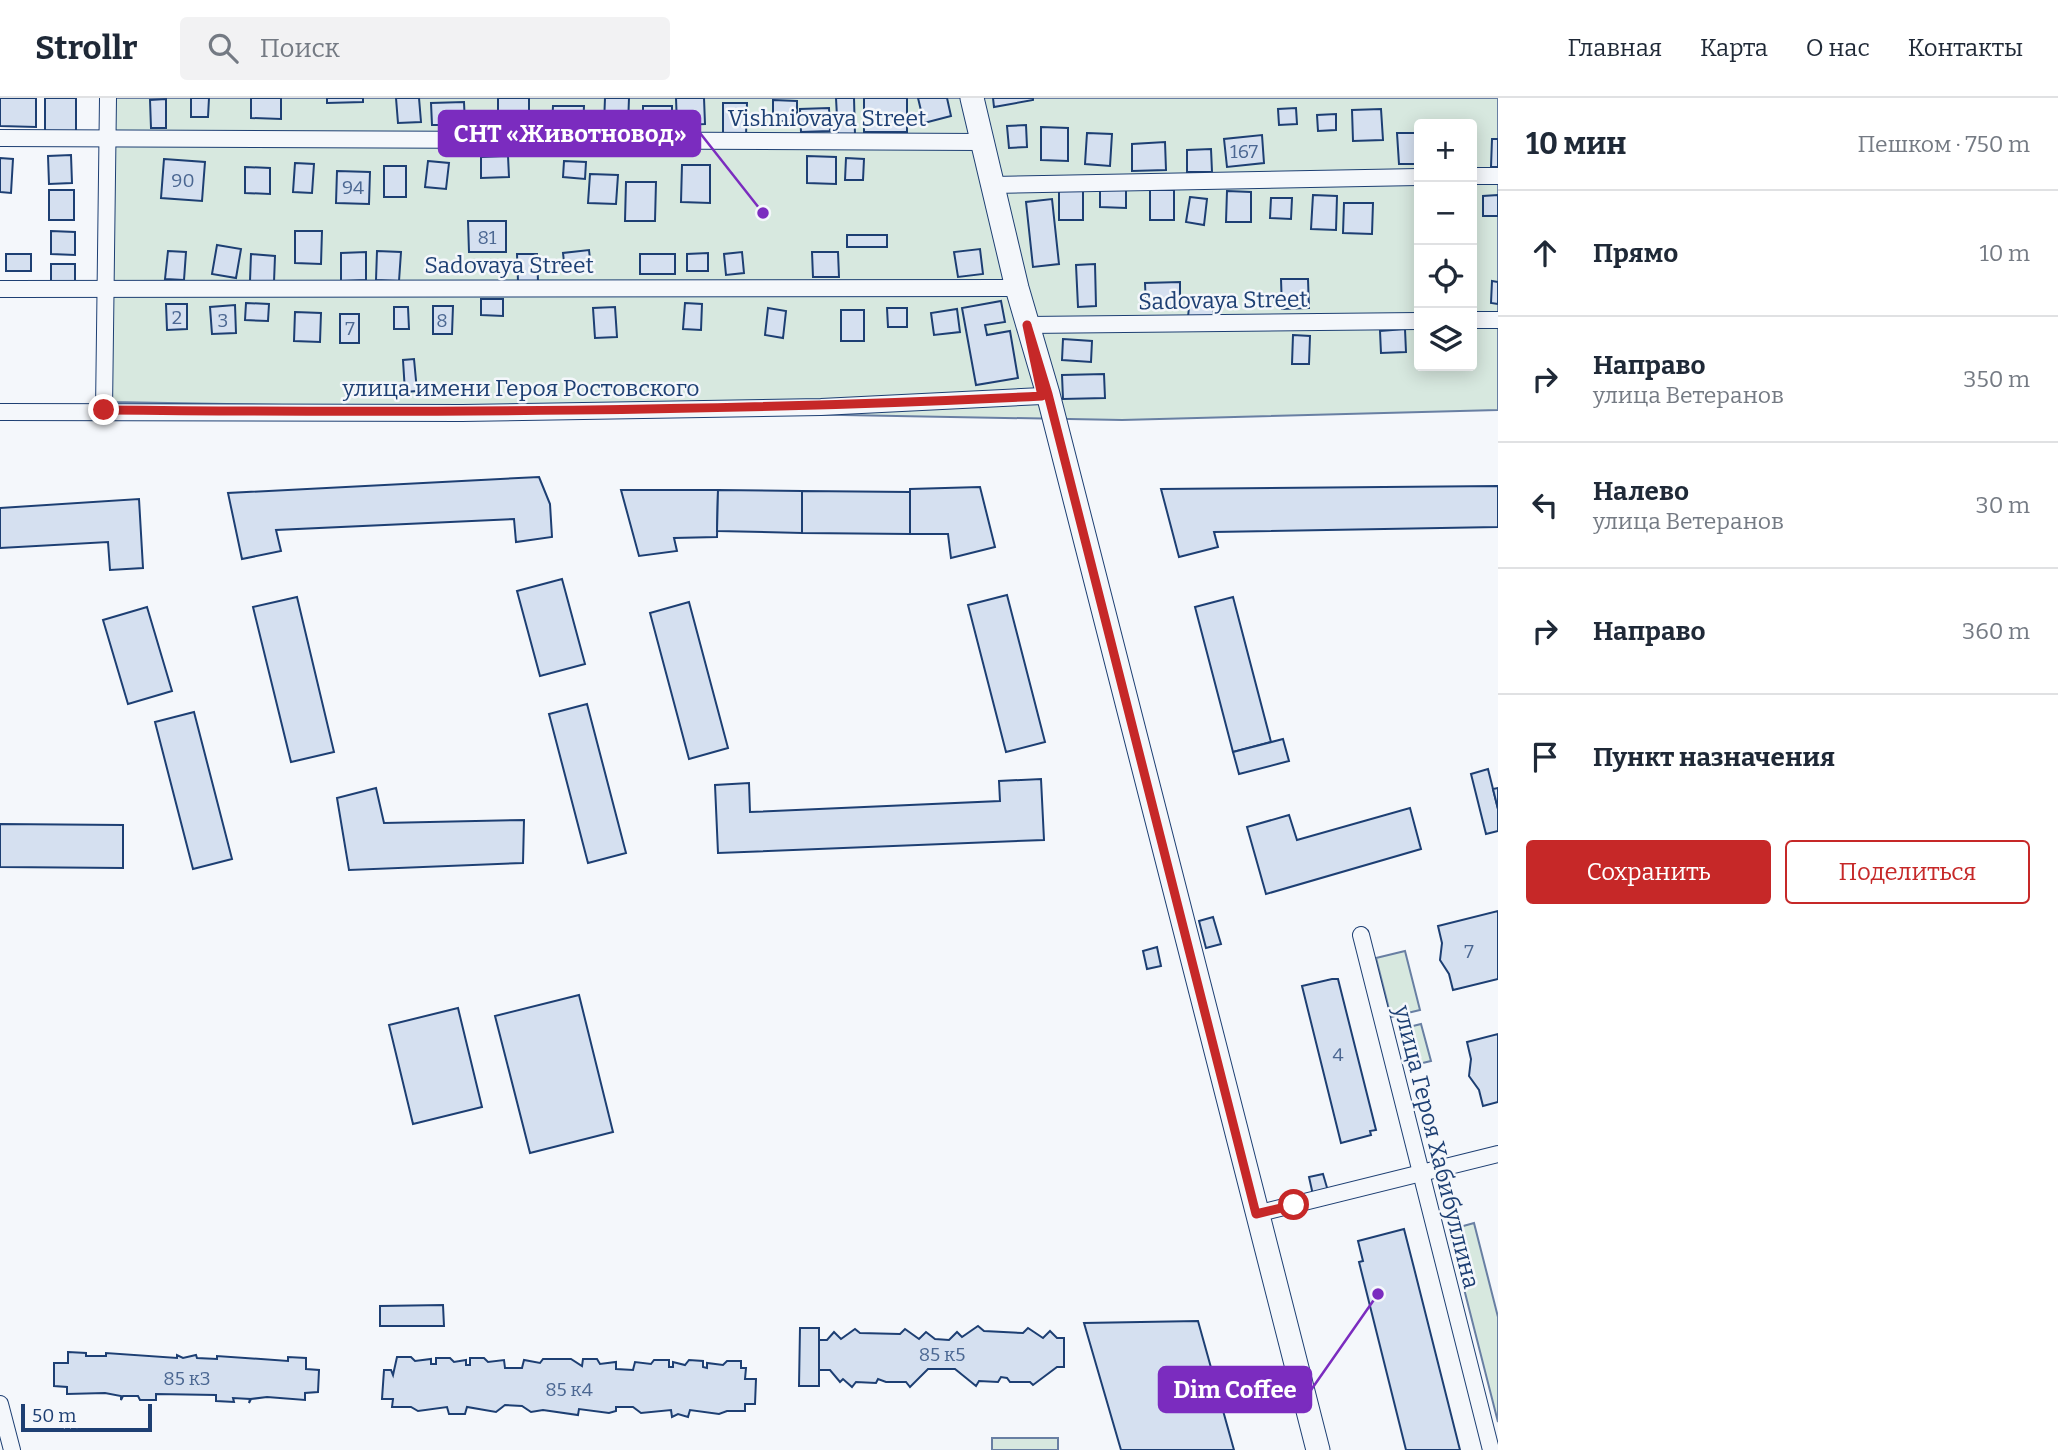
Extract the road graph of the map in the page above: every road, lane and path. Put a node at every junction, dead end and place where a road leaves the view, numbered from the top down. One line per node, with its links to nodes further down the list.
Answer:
1 (108, 98): 3 (street)
2 (972, 98): 5 (street)
3 (108, 137): 4 (street, Vishniovaya Street); 5 (street, Vishniovaya Street); 10 (street)
4 (0, 138)
5 (982, 142): 9 (street)
6 (1477, 176): 7 (street)
7 (1498, 176)
8 (1414, 177): 9 (street)
9 (993, 185): 11 (street)
10 (107, 288): 11 (street, Sadovaya Street); 12 (street, Sadovaya Street); 18 (street)
11 (1017, 288): 16 (street)
12 (0, 289)
13 (1477, 320): 14 (street)
14 (1498, 320)
15 (1414, 321): 16 (street, Sadovaya Street)
16 (1027, 325): 17 (street); 23 (street)
17 (1042, 396): 18 (street, улица имени Героя Ростовского); 26 (street)
18 (104, 410): 19 (street, улица имени Героя Ростовского)
19 (0, 412)
20 (1361, 935): 22 (street, улица Героя Хабибуллина)
21 (1498, 1154): 22 (street)
22 (1419, 1173): 23 (street); 28 (street, улица Героя Хабибуллина)
23 (1256, 1214): 27 (street)
24 (0, 1404): 25 (street)
25 (12, 1450)
26 (1311, 1450)
27 (1318, 1450)
28 (1491, 1450)

